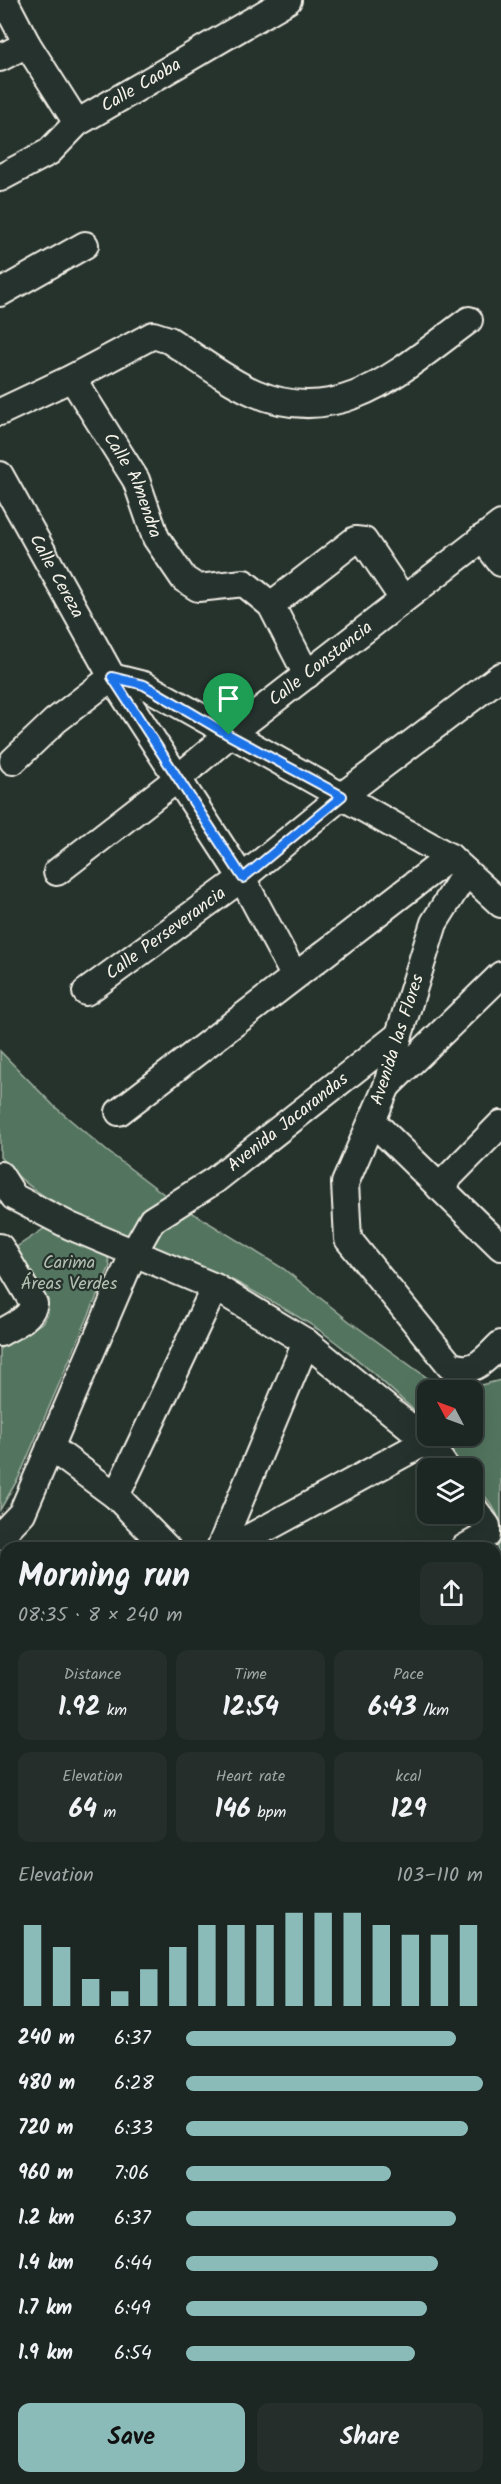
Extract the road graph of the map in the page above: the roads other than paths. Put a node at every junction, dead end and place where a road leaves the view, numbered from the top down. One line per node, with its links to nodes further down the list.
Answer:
1 (288, 0): 5 (street, Calle Caoba)
2 (9, 2): 3 (street)
3 (27, 44): 4 (street); 5 (street)
4 (0, 58)
5 (77, 123): 6 (street, Calle Caoba)
6 (0, 178)
7 (85, 245): 8 (street)
8 (0, 293)
9 (469, 320): 10 (street)
10 (72, 378): 11 (street); 16 (street, Calle Almendra)
11 (0, 412)
12 (0, 475): 19 (street, Calle Cereza)
13 (492, 531): 14 (street); 15 (street, Calle Constancia)
14 (501, 563)
15 (403, 599): 16 (street); 17 (street, Calle Constancia)
16 (271, 605): 17 (street)
17 (307, 675): 20 (street, Calle Constancia)
18 (501, 676): 23 (street, Calle Perseverancia)
19 (112, 677): 20 (street); 21 (street); 22 (street, Calle Cereza)
20 (229, 735): 22 (street, Calle Constancia); 23 (street)
21 (13, 761)
22 (177, 779): 25 (street, Calle Constancia); 26 (street, Calle Cereza)
23 (342, 796): 24 (street); 26 (street, Calle Perseverancia)
24 (458, 865): 27 (street); 28 (street); 31 (street, Avenida las Flores)
25 (57, 872)
26 (243, 878): 28 (street, Calle Cereza); 30 (street, Calle Perseverancia)
27 (501, 904)
28 (294, 975): 33 (street)
29 (501, 975): 32 (street)
30 (86, 992)
31 (399, 1035): 32 (street, Avenida las Flores); 41 (street, Avenida Jacarandas)
32 (387, 1086): 34 (street, Avenida las Flores)
33 (118, 1112)
34 (372, 1121): 37 (street); 45 (street, Avenida las Flores)
35 (501, 1124): 37 (street)
36 (0, 1175): 38 (street)
37 (439, 1187): 40 (street)
38 (7, 1202): 41 (street)
39 (0, 1247): 43 (street)
40 (501, 1247)
41 (134, 1252): 42 (street); 48 (street, Avenida Jacarandas)
42 (215, 1287): 44 (street); 49 (street)
43 (0, 1333)
44 (306, 1342): 46 (street); 53 (street)
45 (501, 1344)
46 (417, 1433)
47 (418, 1446): 54 (street)
48 (50, 1447): 49 (street); 51 (street, Avenida Jacarandas)
49 (116, 1496): 52 (street)
50 (483, 1521): 55 (street)
51 (0, 1536)
52 (161, 1542)
53 (223, 1542)
54 (241, 1542)
55 (475, 1542)

